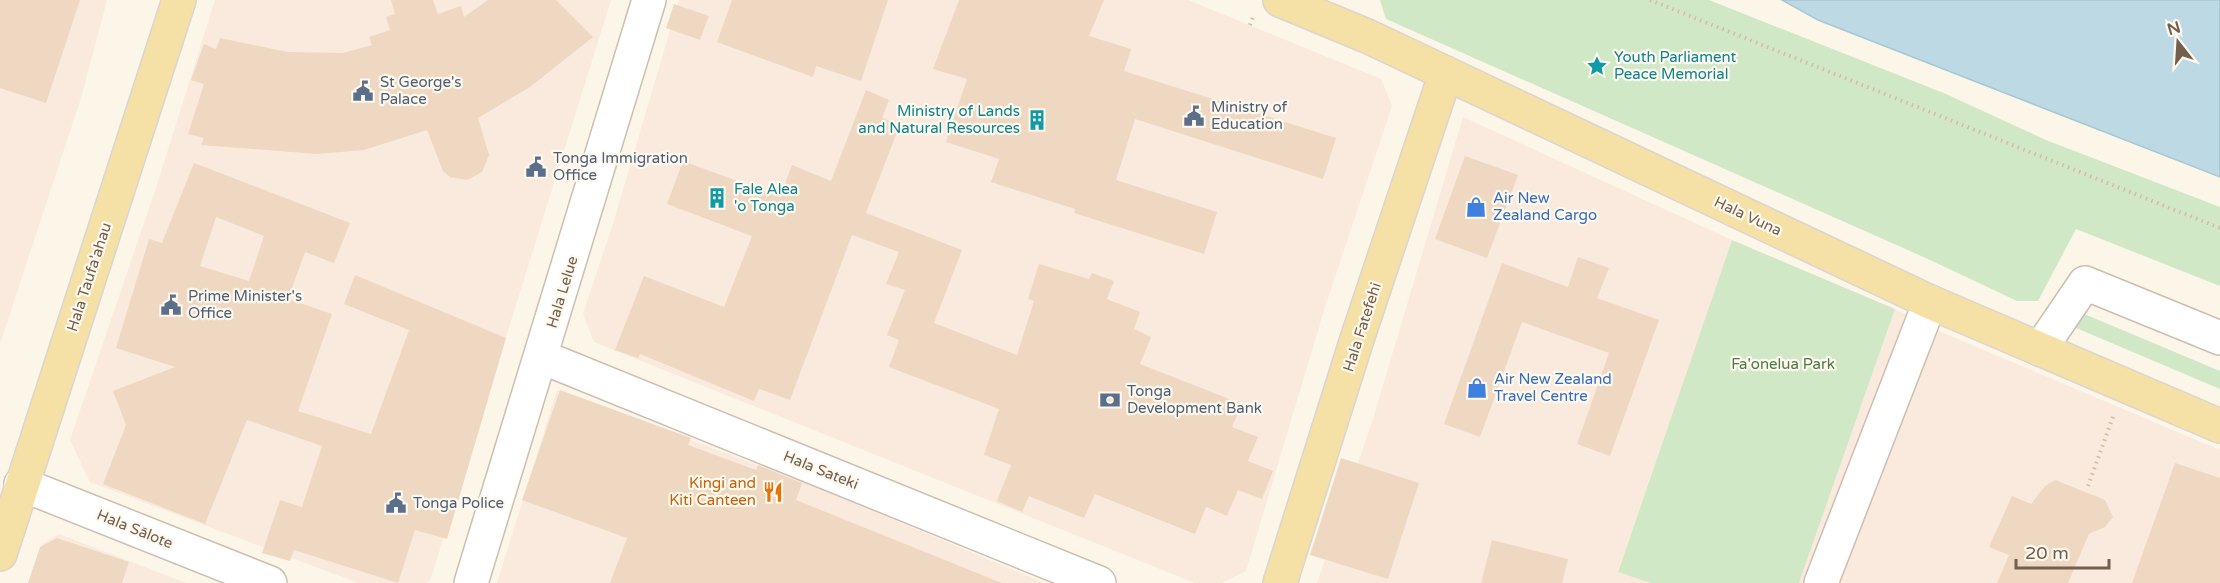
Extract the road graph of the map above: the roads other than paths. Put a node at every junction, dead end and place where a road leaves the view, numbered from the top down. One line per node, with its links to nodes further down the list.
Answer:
1 (179, 0): 10 (main road, Hala Taufa'ahau)
2 (649, 0): 8 (street, Hala Lelue)
3 (1280, 0): 4 (main road, Hala Vuna)
4 (1446, 73): 5 (main road, Hala Vuna); 15 (main road, Hala Fatefehi)
5 (1930, 302): 7 (main road, Hala Vuna); 16 (street)
6 (2220, 338): 7 (street)
7 (2040, 349): 9 (main road, Hala Vuna)
8 (542, 357): 13 (street, Hala Lelue); 14 (street, Hala Sateki)
9 (2220, 426)
10 (11, 480): 11 (main road, Hala Taufa'ahau); 12 (street, Hala Sālote)
11 (0, 554)
12 (270, 583)
13 (471, 583)
14 (1099, 583)
15 (1281, 583)
16 (1821, 583)

